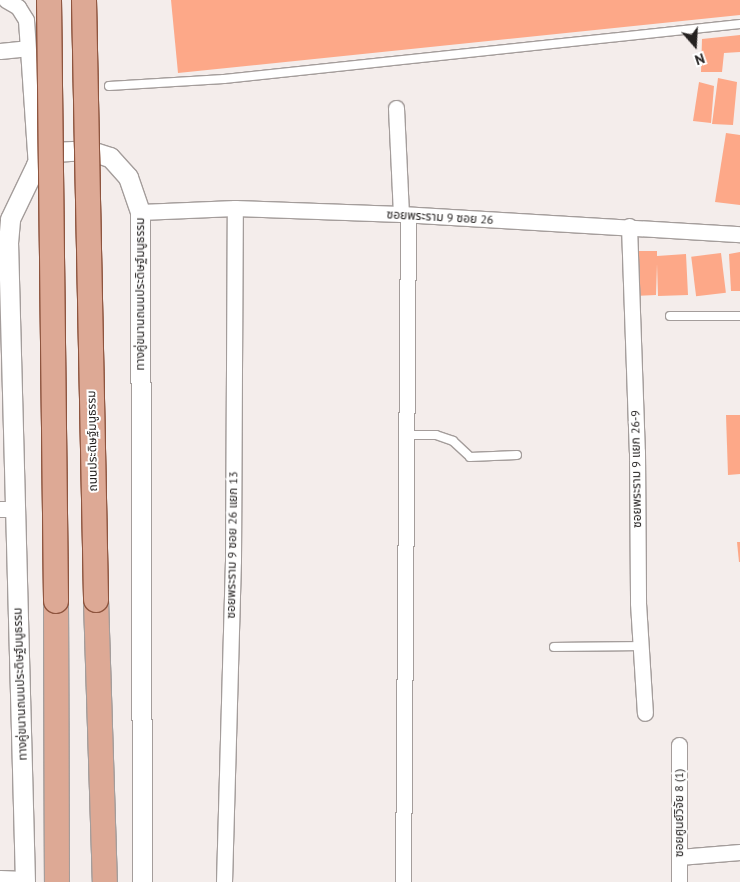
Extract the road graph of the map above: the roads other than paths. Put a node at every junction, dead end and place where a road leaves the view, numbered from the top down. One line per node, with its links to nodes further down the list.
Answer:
1 (6, 0): 5 (street)
2 (49, 0): 29 (main road, bridge)
3 (84, 0): 30 (main road, ถนนประดิษฐ์มนูธรรม, bridge)
4 (740, 24): 7 (lane)
5 (27, 48): 6 (street); 9 (street)
6 (0, 51)
7 (110, 86)
8 (396, 108): 12 (street)
9 (36, 165): 11 (street, ทางคู่ขนานถนนประดิษฐ์มนูธรรม); 13 (street, ทางคู่ขนานถนนประดิษฐ์มนูธรรม)
10 (235, 208): 11 (street, ซอยพระราม 9 ซอย 26); 12 (street, ซอยพระราม 9 ซอย 26); 32 (street, ซอยพระราม 9 ซอย 26 แยก 13)
11 (140, 212): 31 (street, ทางคู่ขนานถนนประดิษฐ์มนูธรรม)
12 (404, 215): 14 (street, ซอยพระราม 9 ซอย 26); 18 (street)
13 (5, 219): 20 (street, ทางคู่ขนานถนนประดิษฐ์มนูธรรม)
14 (629, 226): 15 (street, ซอยพระราม 9 ซอย 26); 22 (street, ซอยพระราม 9 แยก 26-9)
15 (740, 234)
16 (670, 316): 17 (lane)
17 (740, 316)
18 (408, 435): 19 (lane); 33 (street)
19 (517, 454)
20 (7, 509): 28 (street, ทางคู่ขนานถนนประดิษฐ์มนูธรรม)
21 (554, 646): 22 (lane)
22 (641, 646): 23 (street, ซอยพระราม 9 แยก 26-9)
23 (645, 713)
24 (679, 745): 26 (street, ซอยศูนย์วิจัย 8 (1))
25 (740, 852): 26 (street)
26 (679, 856): 34 (street, ซอยศูนย์วิจัย 8 (1))
27 (0, 878): 28 (street)
28 (25, 880)
29 (58, 882)
30 (105, 882)
31 (142, 882)
32 (224, 882)
33 (403, 882)
34 (679, 882)

